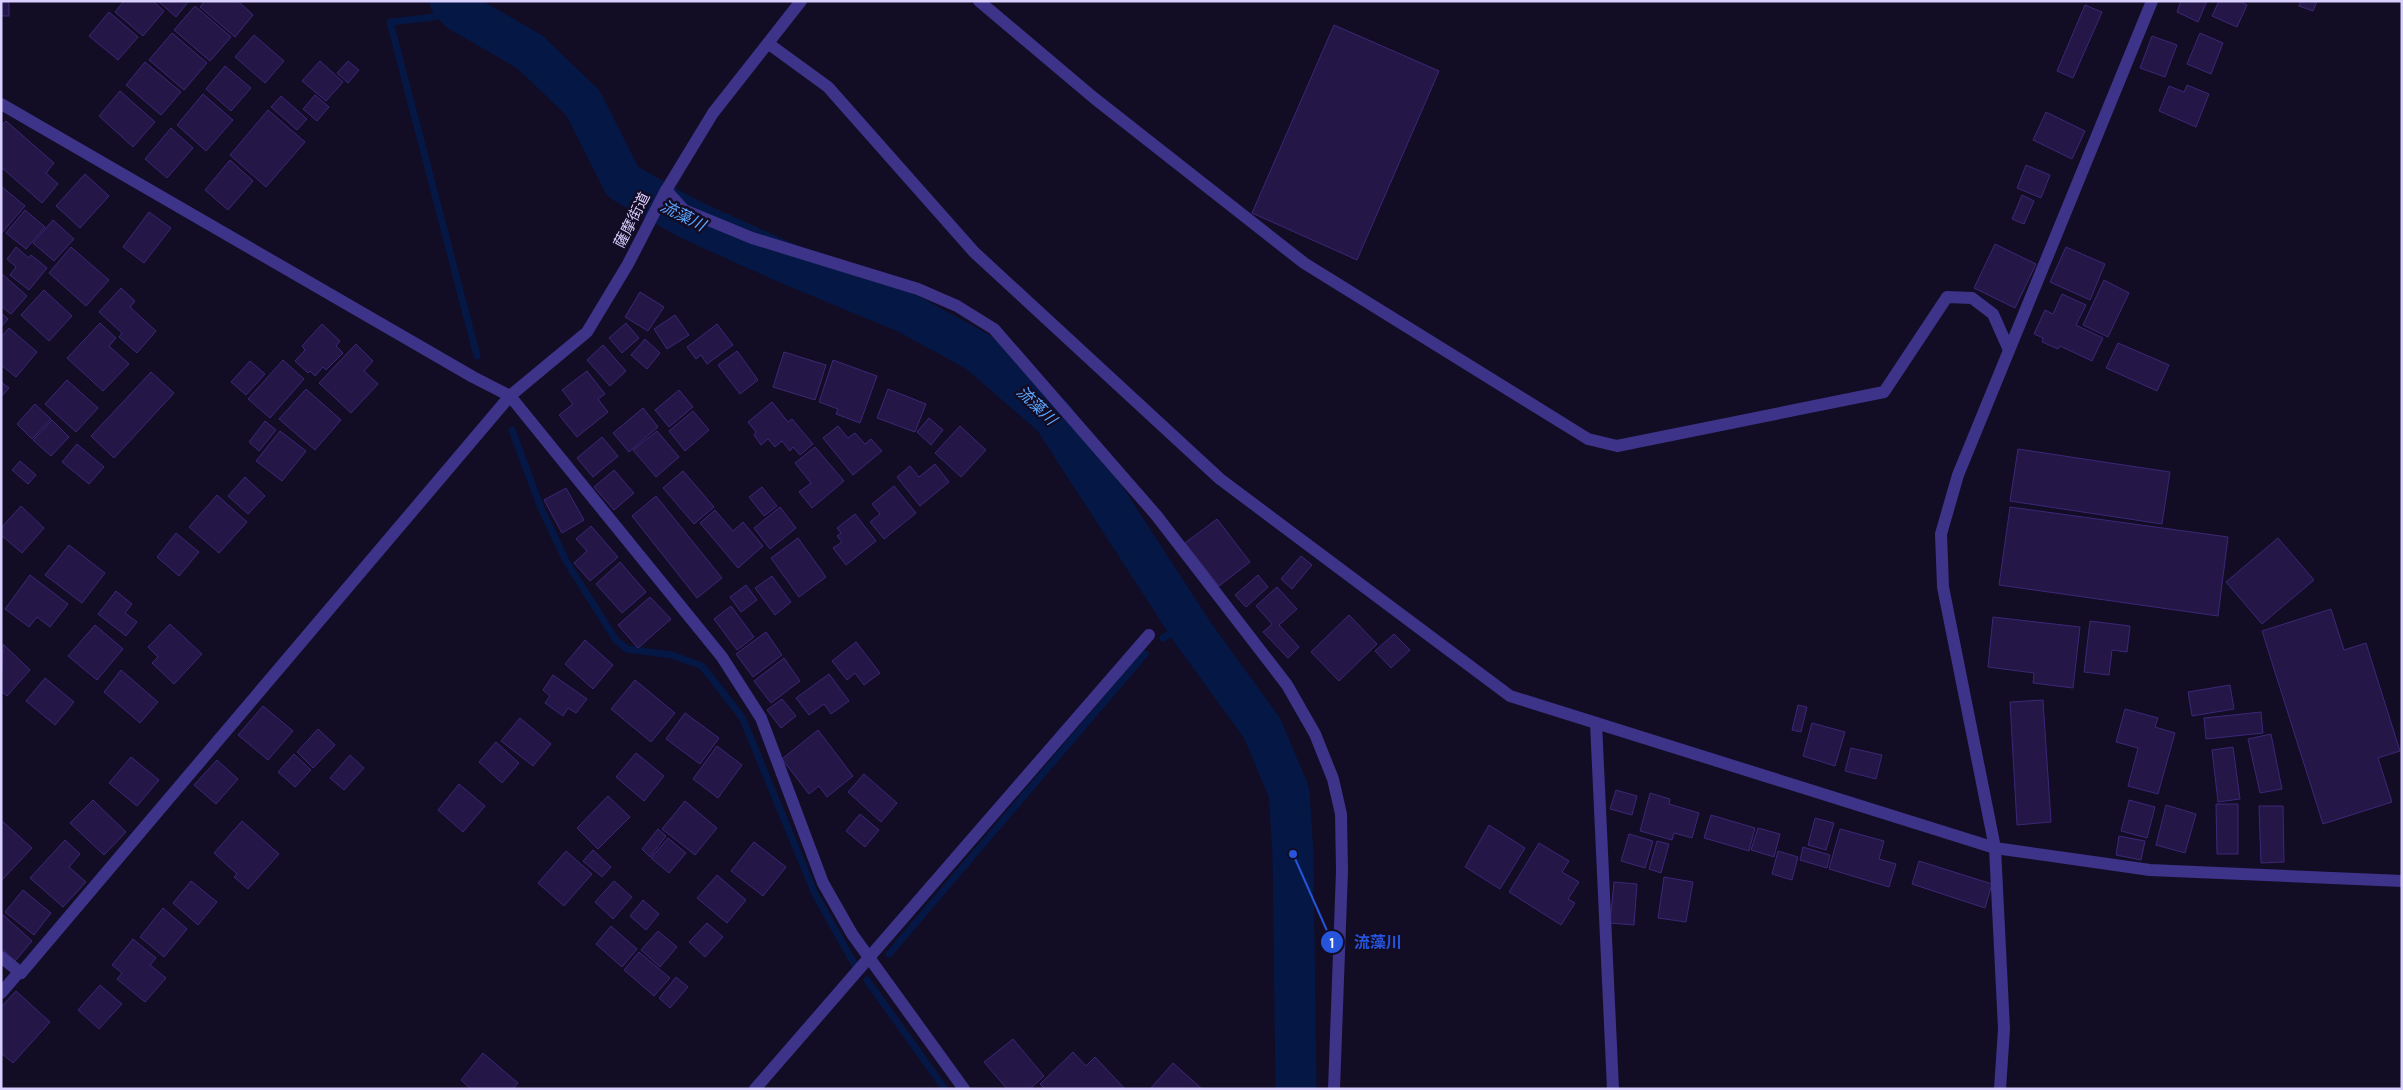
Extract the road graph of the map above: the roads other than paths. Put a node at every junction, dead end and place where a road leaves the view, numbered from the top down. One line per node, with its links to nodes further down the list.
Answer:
1 (801, 1): 4 (street, 薩摩街道)
2 (979, 1): 7 (street)
3 (2152, 1): 7 (street)
4 (769, 44): 6 (street, 薩摩街道); 10 (street)
5 (1, 104): 8 (street)
6 (666, 191): 8 (street, 薩摩街道); 19 (street)
7 (2009, 350): 11 (street)
8 (510, 396): 14 (street); 15 (street, 薩摩街道)
9 (1149, 636): 14 (street)
10 (1596, 723): 11 (street); 20 (street)
11 (1995, 848): 12 (street); 21 (street)
12 (2402, 881)
13 (1, 957): 15 (street)
14 (861, 968): 17 (street); 18 (street)
15 (21, 973): 16 (street, 薩摩街道)
16 (1, 993)
17 (755, 1089)
18 (964, 1089)
19 (1334, 1089)
20 (1612, 1089)
21 (2000, 1089)

